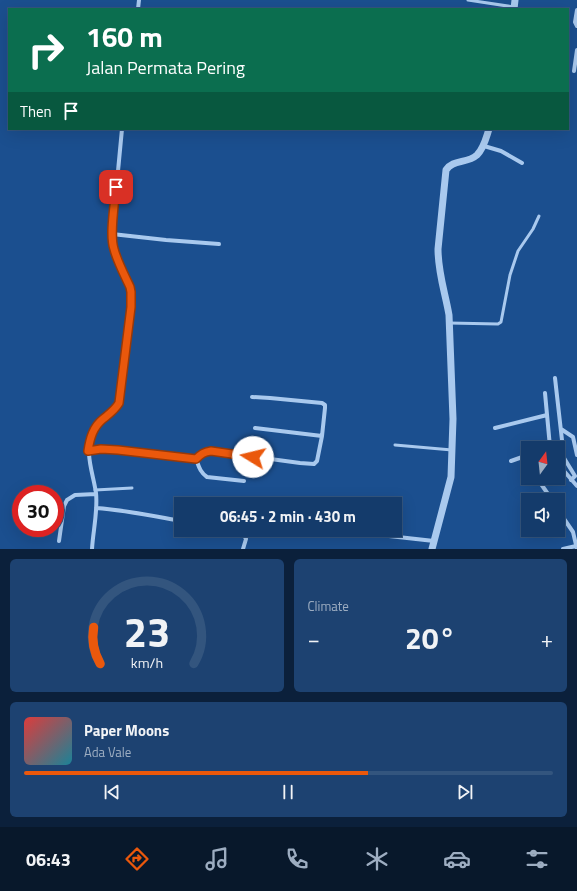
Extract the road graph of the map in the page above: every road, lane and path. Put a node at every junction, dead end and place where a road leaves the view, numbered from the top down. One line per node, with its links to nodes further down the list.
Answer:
1 (468, 0): 2 (lane)
2 (515, 5)
3 (577, 10): 4 (street)
4 (577, 26)
5 (577, 50): 6 (street)
6 (574, 71)
7 (122, 130): 12 (street)
8 (489, 130): 9 (street)
9 (484, 146): 10 (street); 14 (street)
10 (522, 163)
11 (539, 216): 14 (lane)
12 (112, 234): 13 (street); 26 (street)
13 (219, 244)
14 (449, 323): 25 (street)
15 (555, 378): 21 (street)
16 (545, 393): 18 (street)
17 (252, 397): 22 (street)
18 (547, 415): 20 (street); 23 (street)
19 (255, 428): 22 (street)
20 (495, 428)
21 (561, 429): 27 (street); 32 (street)
22 (322, 436): 29 (street)
23 (549, 441)
24 (395, 445): 25 (lane)
25 (452, 450): 43 (street)
26 (88, 451): 29 (street); 36 (street)
27 (577, 455)
28 (521, 457): 30 (street)
29 (196, 459): 33 (street)
30 (511, 461)
31 (565, 473): 32 (street)
32 (571, 480): 34 (street)
33 (244, 481)
34 (577, 486)
35 (132, 488): 36 (lane)
36 (96, 492): 37 (street); 42 (street)
37 (96, 508): 38 (street); 45 (street)
38 (174, 520)
39 (565, 520): 44 (street)
40 (245, 537): 46 (street)
41 (398, 537): 43 (street)
42 (59, 541)
43 (434, 541): 47 (street)
44 (576, 547): 48 (street)
45 (92, 549)
46 (243, 549)
47 (432, 549)
48 (563, 549)

